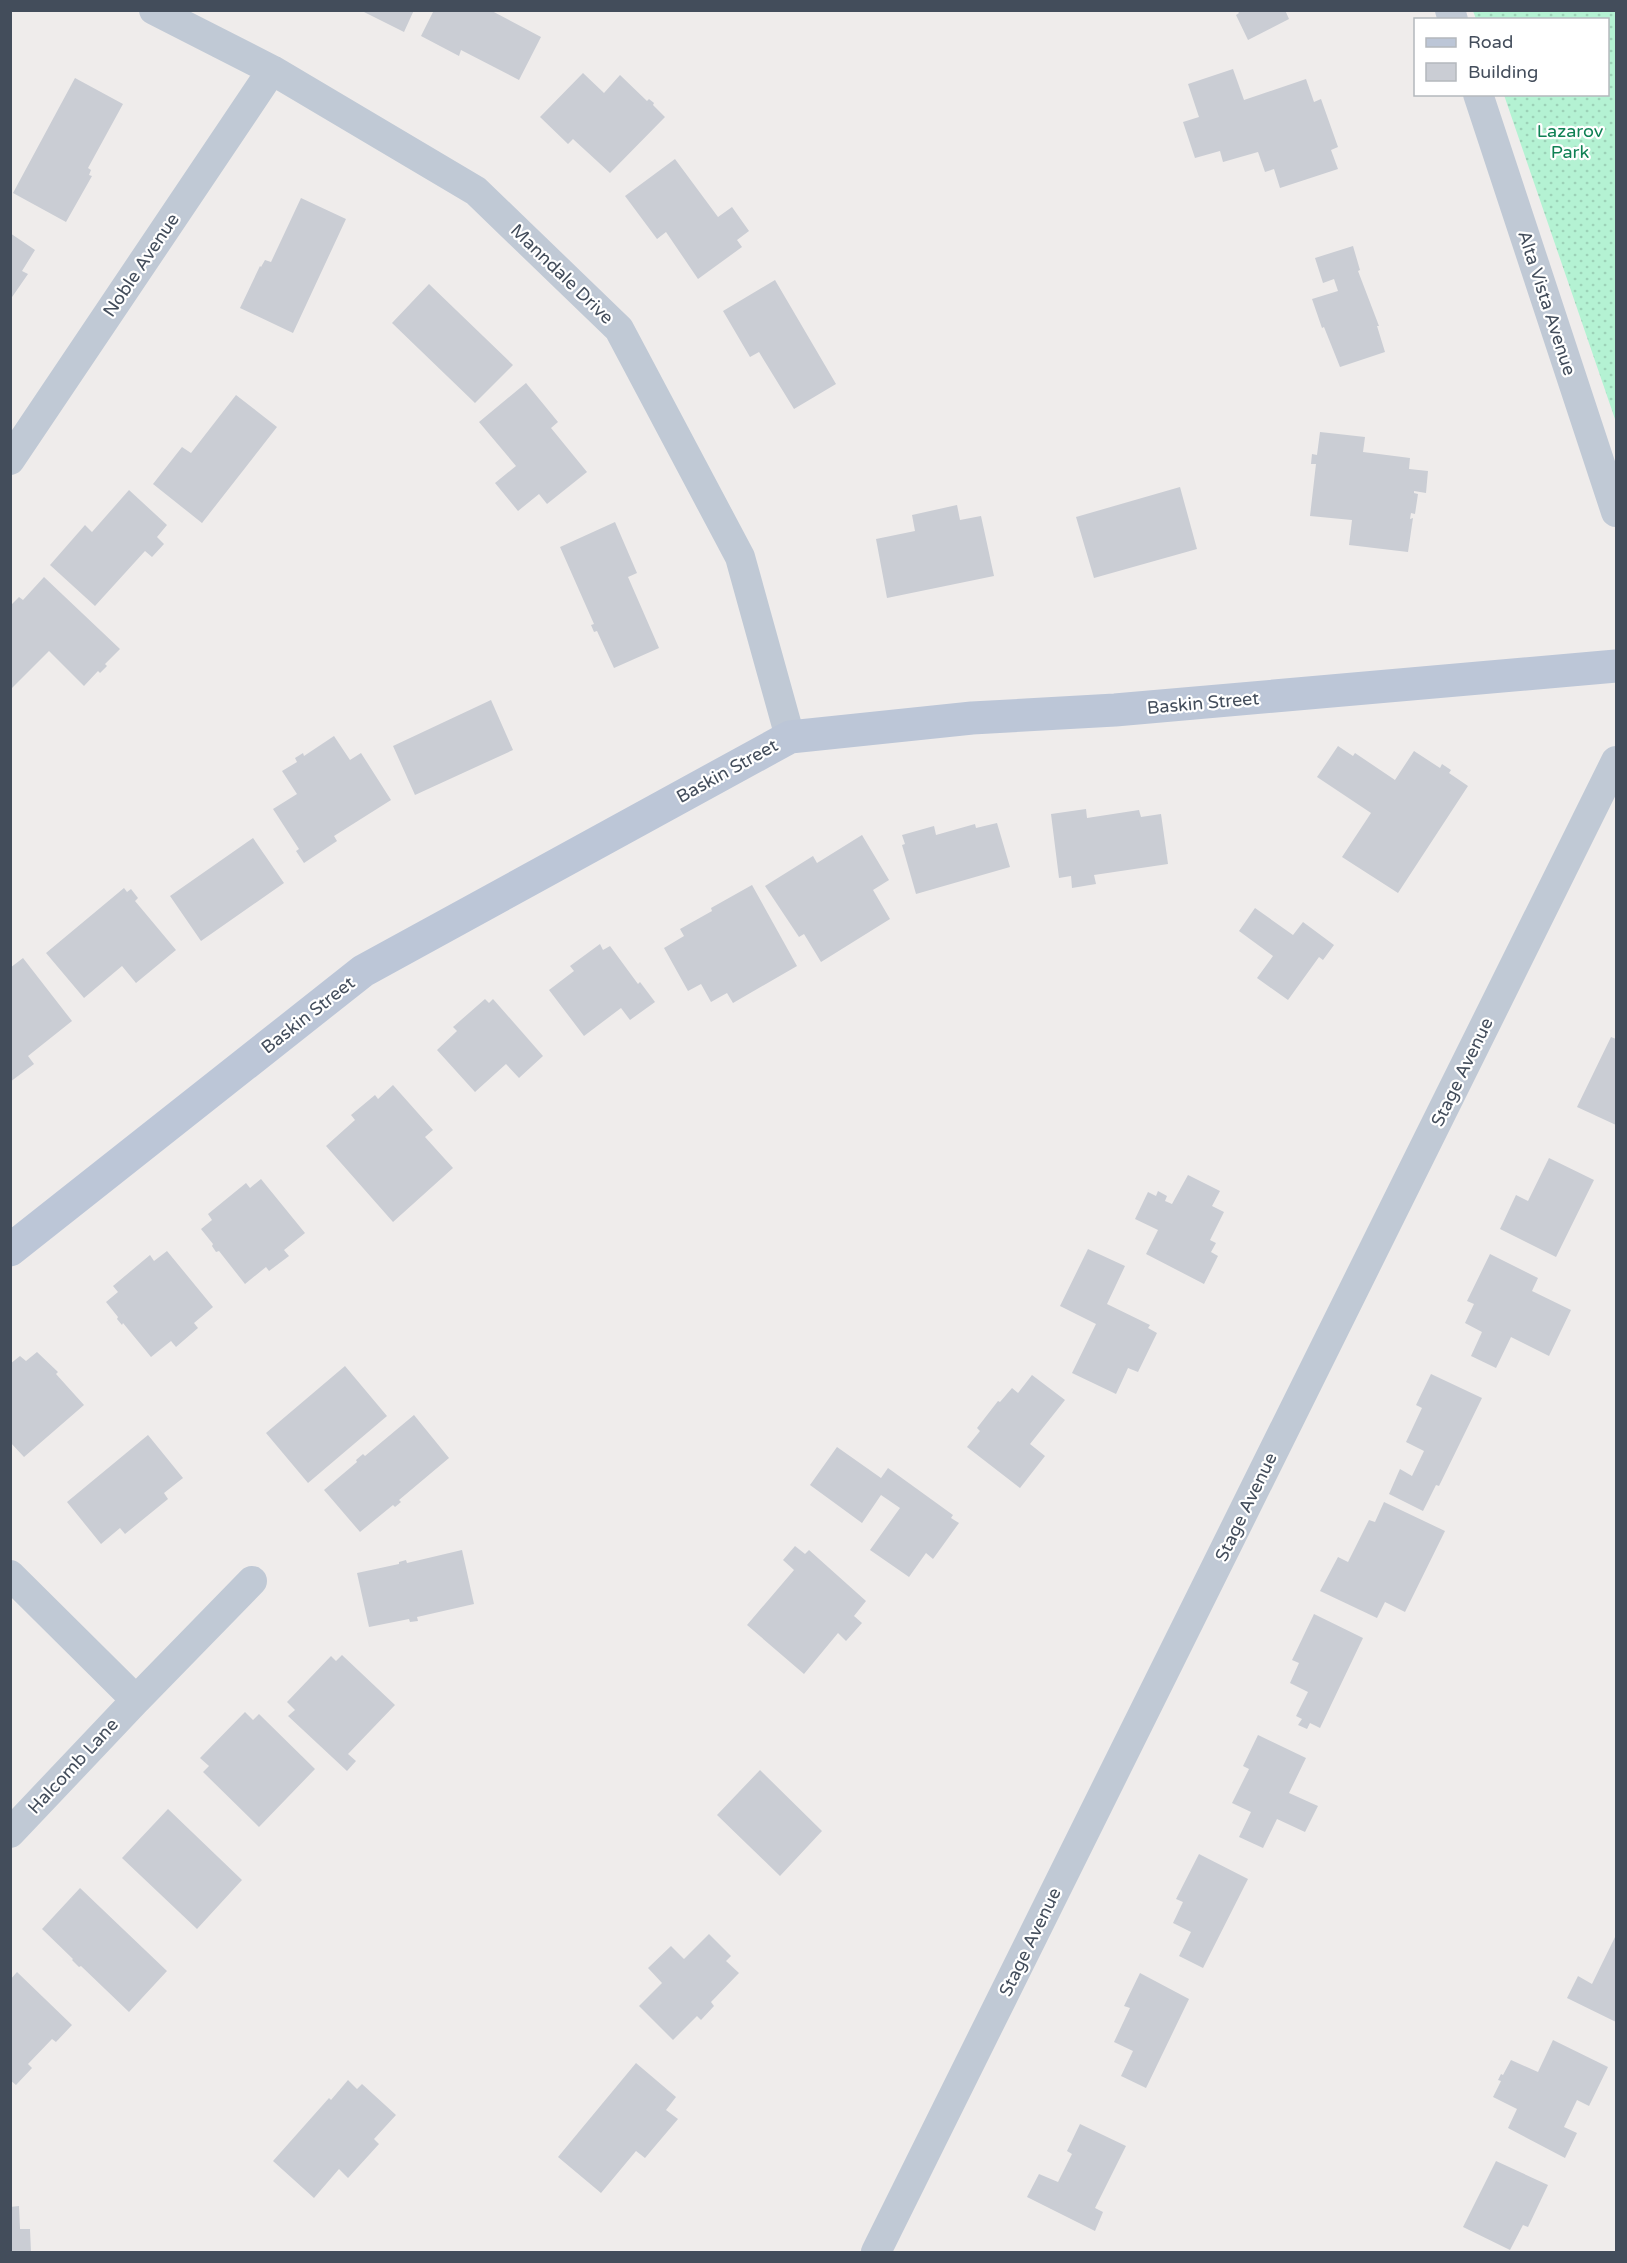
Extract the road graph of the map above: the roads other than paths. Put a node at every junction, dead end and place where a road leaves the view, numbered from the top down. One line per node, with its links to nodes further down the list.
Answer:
1 (154, 10): 2 (street, Manndale Drive)
2 (273, 70): 4 (street, Noble Avenue); 7 (street, Manndale Drive)
3 (1479, 96): 5 (street, Alta Vista Avenue)
4 (10, 460)
5 (1617, 512)
6 (1617, 666): 7 (street, Baskin Street)
7 (790, 737): 9 (street, Baskin Street)
8 (1617, 761): 14 (street, Stage Avenue)
9 (10, 1250)
10 (10, 1575): 12 (street)
11 (252, 1581): 12 (street, Halcomb Lane)
12 (136, 1700): 13 (street, Halcomb Lane)
13 (10, 1833)
14 (876, 2253)

